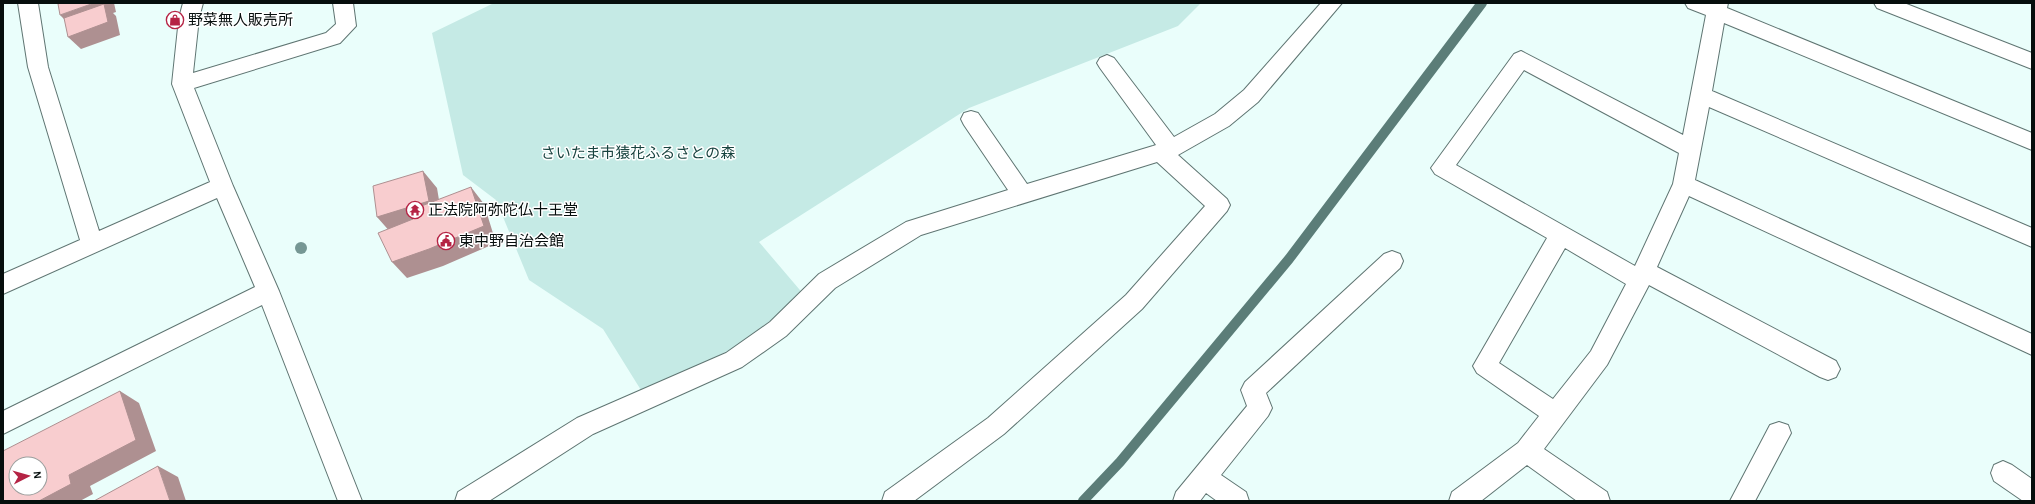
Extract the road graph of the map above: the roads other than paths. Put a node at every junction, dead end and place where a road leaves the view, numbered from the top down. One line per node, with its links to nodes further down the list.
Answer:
1 (28, 3): 21 (street)
2 (194, 3): 10 (street)
3 (343, 3): 10 (street)
4 (1332, 3): 14 (street)
5 (1695, 3): 7 (street)
6 (1884, 3): 8 (street)
7 (1717, 7): 11 (street); 13 (street)
8 (2032, 61)
9 (1107, 63): 14 (street)
10 (182, 84): 17 (street)
11 (1701, 95): 15 (street); 20 (street)
12 (972, 119): 18 (street)
13 (2032, 142)
14 (1165, 150): 18 (street); 37 (street)
15 (1691, 150): 16 (street); 19 (street)
16 (1684, 184): 23 (street); 26 (street)
17 (222, 186): 21 (street); 25 (street)
18 (1022, 194): 36 (street)
19 (1561, 235): 23 (street); 28 (street)
20 (2032, 238)
21 (92, 244): 24 (street)
22 (1392, 261): 33 (street)
23 (1642, 275): 27 (street); 28 (street)
24 (3, 284)
25 (268, 291): 29 (street); 35 (street)
26 (2032, 345)
27 (1828, 369)
28 (1556, 414): 31 (street)
29 (3, 424)
30 (1779, 433): 42 (street)
31 (1527, 452): 40 (street); 41 (street)
32 (2002, 473): 34 (street)
33 (1204, 477): 38 (street); 39 (street)
34 (2032, 492)
35 (350, 501)
36 (467, 501)
37 (894, 501)
38 (1185, 501)
39 (1237, 501)
40 (1461, 501)
41 (1598, 501)
42 (1742, 501)

